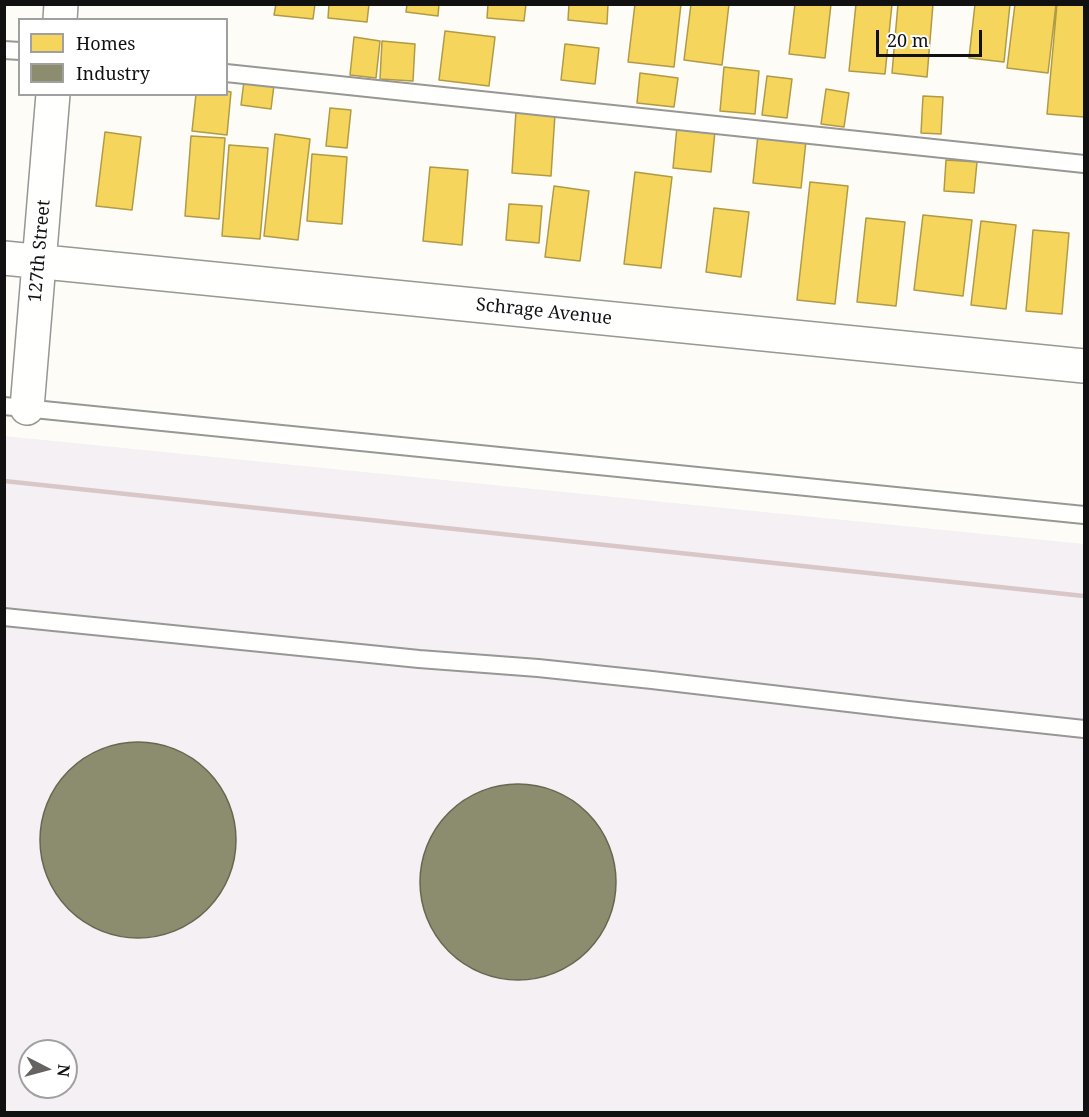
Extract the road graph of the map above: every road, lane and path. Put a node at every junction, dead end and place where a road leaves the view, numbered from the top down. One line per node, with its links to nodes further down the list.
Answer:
1 (228, 73): 3 (lane)
2 (54, 96): 5 (street, 127th Street)
3 (1084, 164)
4 (4, 258): 5 (street, Schrage Avenue)
5 (39, 262): 6 (street, Schrage Avenue); 7 (street, 127th Street)
6 (1084, 366)
7 (16, 407): 8 (lane)
8 (1084, 515)
9 (4, 617): 10 (lane)
10 (1084, 729)

